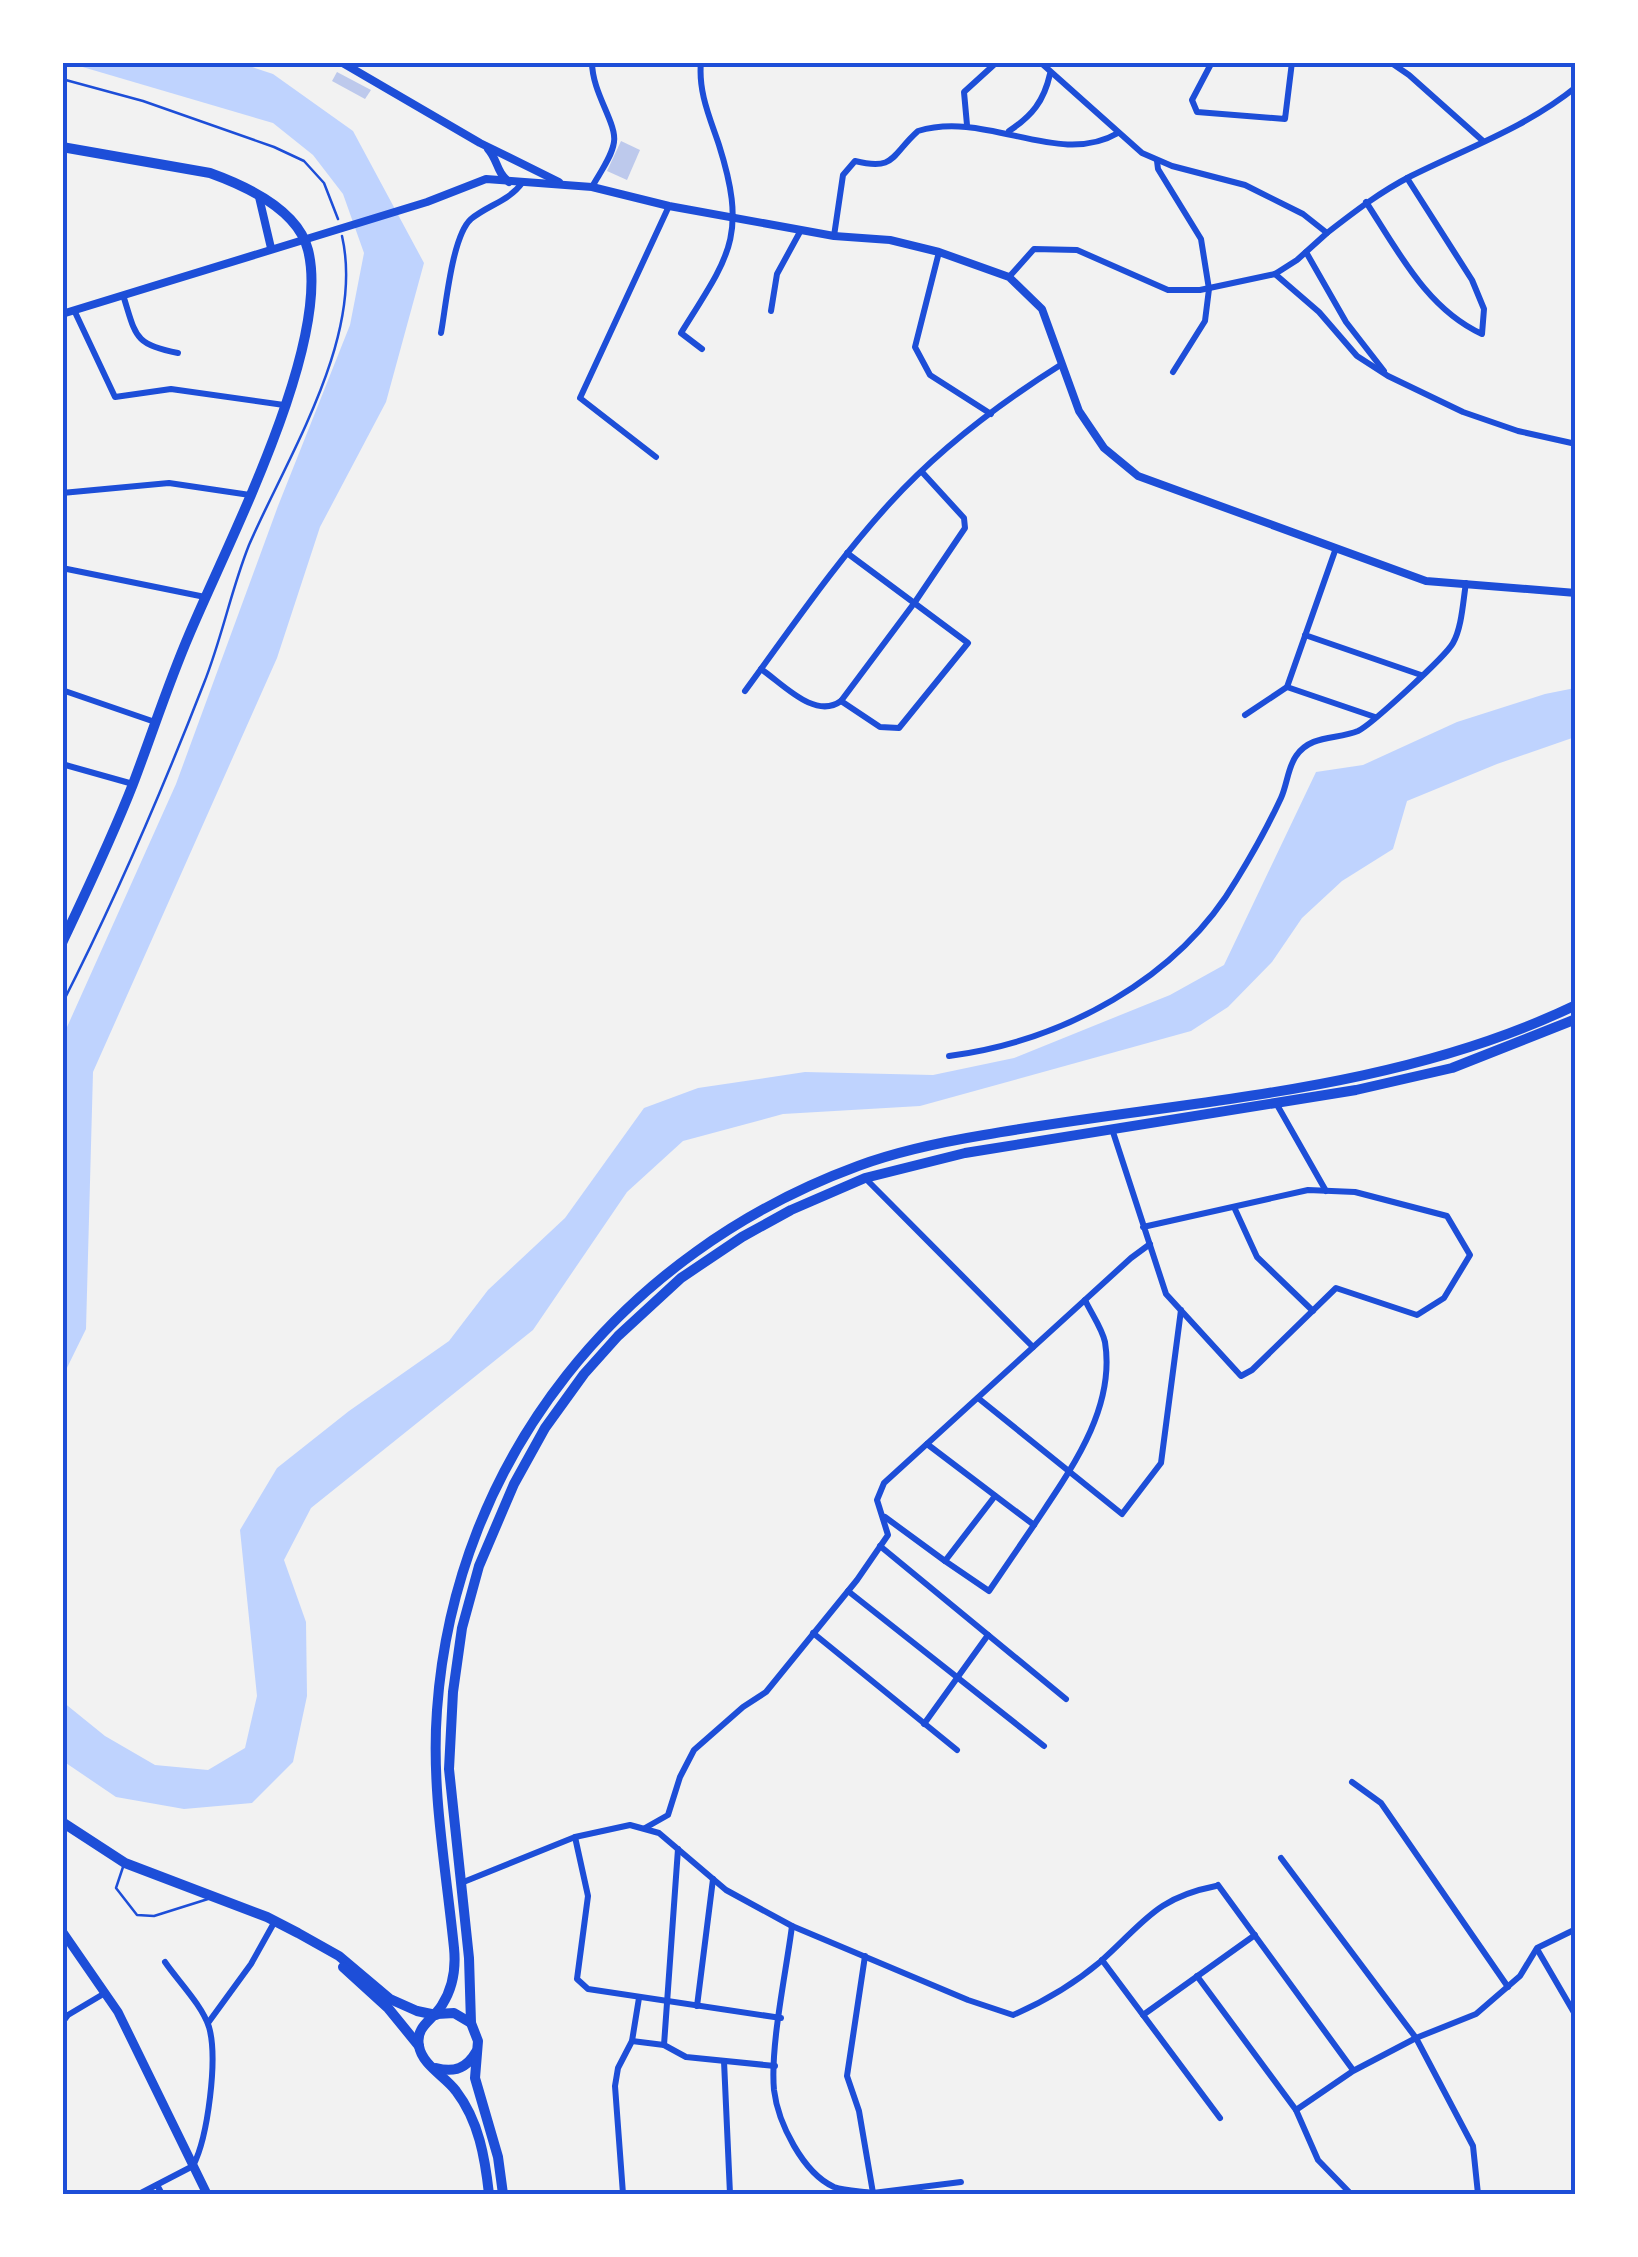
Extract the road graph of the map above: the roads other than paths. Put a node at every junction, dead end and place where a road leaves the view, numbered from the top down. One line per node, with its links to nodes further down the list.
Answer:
1 (342, 62): 15 (street)
2 (592, 62): 24 (street)
3 (701, 62): 28 (street)
4 (997, 62): 11 (street)
5 (1040, 62): 9 (street)
6 (1212, 62): 7 (street)
7 (1292, 62)
8 (1390, 62): 14 (street)
9 (1050, 74): 12 (street); 13 (street)
10 (1576, 87): 14 (street)
11 (967, 125): 12 (street); 31 (street)
12 (1008, 132): 13 (street)
13 (1118, 133): 17 (street)
14 (1483, 141): 19 (street)
15 (480, 143): 18 (street); 23 (street)
16 (62, 147): 25 (main road)
17 (1157, 160): 30 (street); 37 (street)
18 (496, 167): 20 (street); 21 (street)
19 (1407, 178): 26 (street); 26 (street)
20 (486, 180): 21 (street); 32 (street)
21 (509, 182): 22 (street)
22 (522, 183): 23 (street); 42 (street)
23 (562, 184): 24 (street)
24 (592, 188): 27 (street)
25 (259, 197): 32 (street); 48 (main road)
26 (1366, 202): 30 (street)
27 (670, 206): 28 (street); 51 (street)
28 (734, 217): 29 (street); 43 (street)
29 (802, 230): 31 (street); 40 (street)
30 (1326, 233): 34 (street)
31 (834, 236): 33 (street)
32 (272, 248): 38 (street)
33 (938, 252): 36 (street); 49 (street)
34 (1306, 252): 35 (street); 47 (street)
35 (1275, 274): 37 (street); 47 (street)
36 (1008, 277): 37 (street); 45 (street)
37 (1209, 289): 46 (street)
38 (123, 295): 39 (street); 44 (street)
39 (74, 310): 41 (street); 48 (street)
40 (771, 311)
41 (62, 314)
42 (441, 333)
43 (702, 349)
44 (178, 353)
45 (1062, 364): 49 (street); 55 (street)
46 (1174, 372)
47 (1388, 376): 50 (street)
48 (284, 405): 54 (main road)
49 (991, 414): 52 (street)
50 (1576, 444)
51 (656, 457)
52 (922, 472): 56 (street); 61 (street)
53 (62, 493): 54 (street)
54 (250, 496): 60 (main road)
55 (1336, 548): 58 (street); 62 (street)
56 (847, 553): 61 (street); 63 (street)
57 (62, 568): 60 (street)
58 (1466, 583): 59 (street); 64 (street)
59 (1576, 592)
60 (206, 597): 71 (main road)
61 (915, 602): 68 (street); 68 (street)
62 (1305, 635): 64 (street); 65 (street)
63 (761, 669): 67 (street); 68 (street)
64 (1421, 675): 70 (street)
65 (1287, 687): 69 (street); 70 (street)
66 (62, 690): 71 (street)
67 (745, 691)
68 (841, 701)
69 (1244, 715)
70 (1375, 717): 77 (street)
71 (155, 722): 73 (main road)
72 (62, 764): 73 (street)
73 (133, 784): 74 (main road)
74 (62, 943)
75 (1576, 1005): 131 (main road)
76 (1576, 1019): 78 (main road)
77 (949, 1056)
78 (1276, 1103): 79 (main road); 81 (street)
79 (1112, 1129): 80 (main road); 83 (street)
80 (865, 1178): 88 (street); 113 (main road)
81 (1326, 1191): 82 (street); 87 (street)
82 (1234, 1207): 83 (street); 87 (street)
83 (1143, 1228): 84 (street)
84 (1150, 1244): 85 (street); 86 (street)
85 (1085, 1300): 88 (street); 91 (street)
86 (1181, 1310): 87 (street); 91 (street)
87 (1313, 1311)
88 (1033, 1348): 89 (street)
89 (978, 1398): 90 (street); 91 (street)
90 (927, 1444): 92 (street); 93 (street)
91 (1070, 1472): 94 (street)
92 (996, 1496): 94 (street); 96 (street)
93 (884, 1516): 95 (street); 96 (street)
94 (1034, 1524): 96 (street)
95 (880, 1546): 97 (street); 99 (street)
96 (946, 1561)
97 (848, 1591): 98 (street); 100 (street)
98 (813, 1633): 102 (street); 107 (street)
99 (988, 1635): 100 (street); 101 (street)
100 (958, 1678): 102 (street); 103 (street)
101 (1066, 1699)
102 (924, 1724): 104 (street)
103 (1044, 1746)
104 (957, 1750)
105 (1352, 1782): 126 (street)
106 (62, 1822): 111 (main road)
107 (644, 1828): 108 (street); 109 (street)
108 (576, 1838): 113 (street); 128 (street)
109 (678, 1850): 112 (street); 129 (street)
110 (1282, 1858): 138 (street)
111 (125, 1863): 114 (main road); 114 (lane)
112 (713, 1879): 116 (street); 130 (street)
113 (460, 1884): 137 (main road)
114 (213, 1898): 115 (main road)
115 (275, 1921): 119 (main road); 136 (street)
116 (792, 1926): 122 (street); 134 (street)
117 (1576, 1929): 121 (street)
118 (62, 1931): 127 (main road)
119 (298, 1933): 131 (main road); 141 (main road)
120 (1255, 1935): 123 (street); 125 (street); 146 (street)
121 (1537, 1948): 126 (street); 133 (street)
122 (865, 1956): 123 (street); 159 (street)
123 (1102, 1960): 132 (street)
124 (165, 1962): 136 (street)
125 (1197, 1976): 132 (street); 147 (street)
126 (1508, 1987): 138 (street)
127 (105, 1993): 135 (street); 149 (main road)
128 (640, 1998): 129 (street); 139 (street)
129 (669, 2002): 130 (street); 140 (street)
130 (697, 2006): 134 (street)
131 (436, 2014): 137 (main road); 141 (main road)
132 (1143, 2015): 148 (street)
133 (1576, 2016)
134 (781, 2018): 144 (street)
135 (62, 2023)
136 (208, 2023): 149 (street)
137 (471, 2023): 142 (main road)
138 (1416, 2038): 146 (street); 161 (street)
139 (632, 2041): 140 (street); 157 (street)
140 (664, 2045): 143 (street)
141 (419, 2046): 145 (main road)
142 (476, 2051): 145 (main road); 156 (main road)
143 (724, 2061): 144 (street); 158 (street)
144 (775, 2066): 159 (street)
145 (435, 2068): 155 (main road)
146 (1353, 2071): 147 (street)
147 (1296, 2110): 160 (street)
148 (1220, 2118)
149 (193, 2166): 151 (street); 154 (main road)
150 (961, 2182): 159 (street)
151 (157, 2185): 152 (street); 153 (street)
152 (140, 2194)
153 (162, 2194)
154 (207, 2194)
155 (489, 2194)
156 (504, 2194)
157 (623, 2194)
158 (730, 2194)
159 (873, 2194)
160 (1351, 2194)
161 (1478, 2194)

